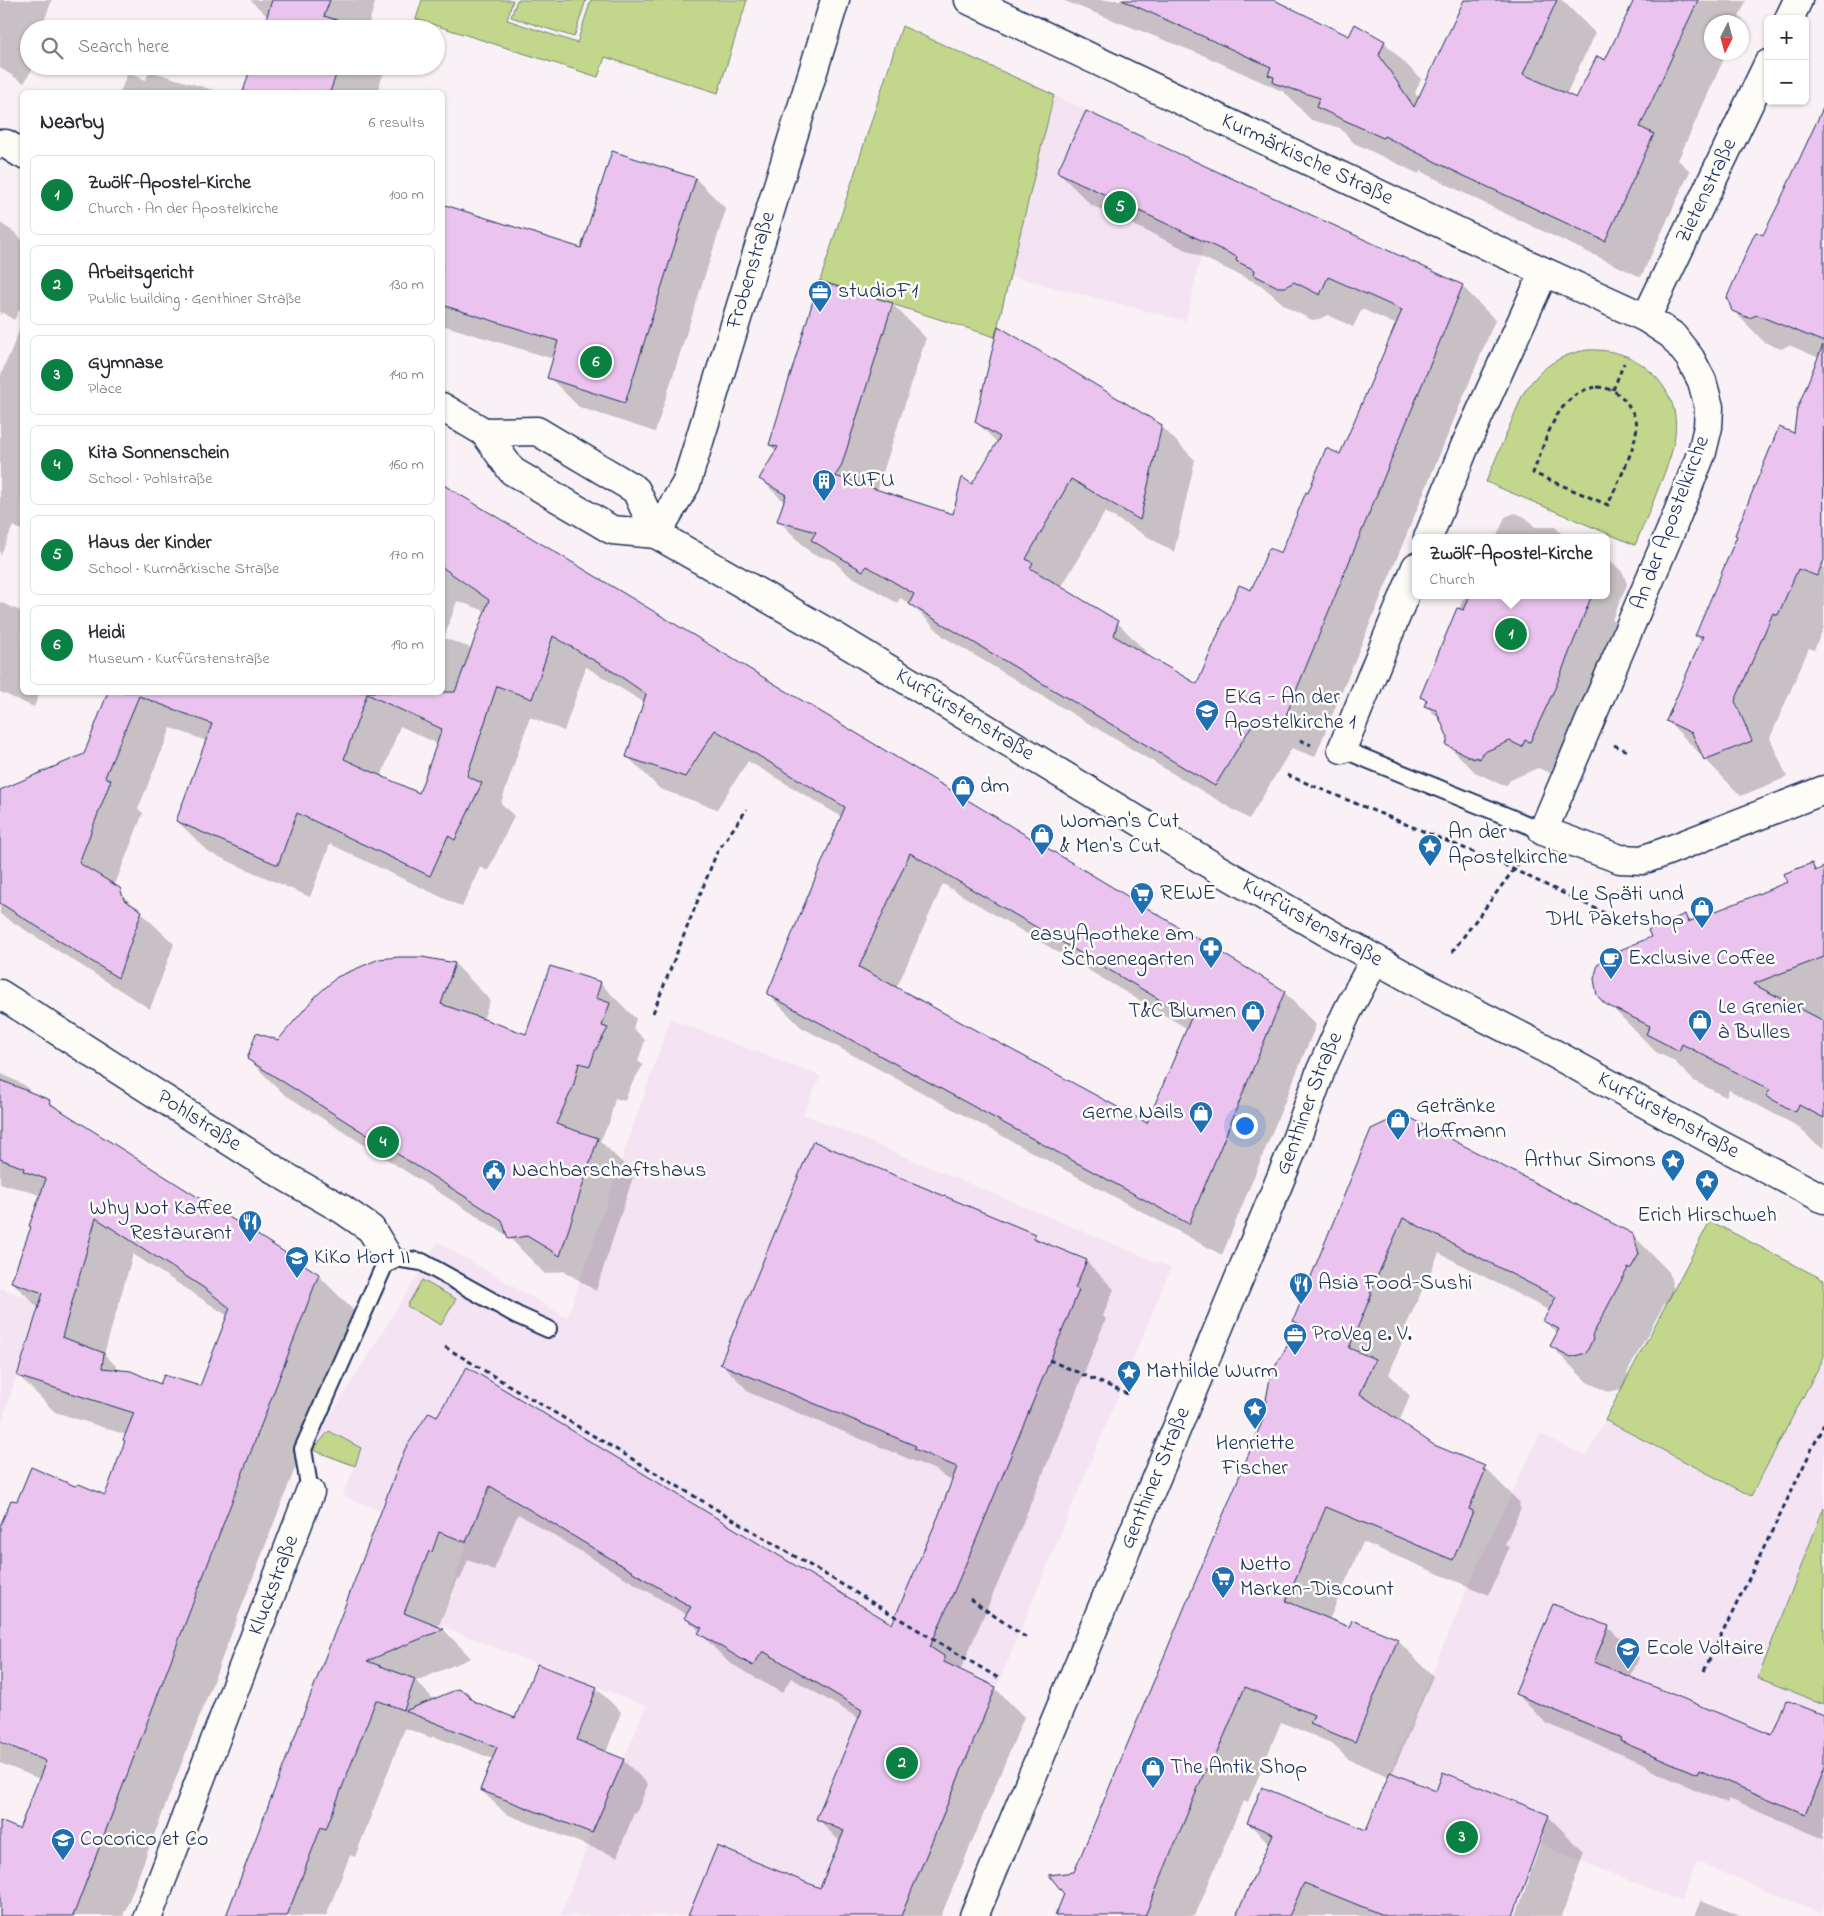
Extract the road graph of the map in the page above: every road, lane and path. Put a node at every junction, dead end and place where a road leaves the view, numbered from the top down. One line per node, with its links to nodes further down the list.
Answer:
1 (835, 0): 12 (street, Frobenstraße)
2 (969, 0): 6 (street, Kurmärkische Straße)
3 (1798, 0): 4 (street)
4 (1791, 15)
5 (1764, 72): 7 (street, Zietenstraße)
6 (1544, 272): 7 (street, Kurmärkische Straße); 13 (street)
7 (1646, 318): 19 (street, An der Apostelkirche)
8 (1624, 363): 9 (path)
9 (1613, 390): 9 (path)
10 (445, 409): 11 (street, Kurfürstenstraße)
11 (484, 432): 12 (street, Kurfürstenstraße); 12 (street)
12 (656, 534): 23 (street, Kurfürstenstraße)
13 (1430, 534)
14 (1412, 577): 15 (street)
15 (1342, 749): 19 (lane)
16 (1287, 775): 20 (path)
17 (1824, 790): 19 (street)
18 (747, 809): 25 (path)
19 (1543, 831)
20 (1514, 870): 21 (path); 22 (path)
21 (1613, 917)
22 (1452, 952)
23 (1375, 959): 26 (street, Kurfürstenstraße); 39 (street, Genthiner Straße)
24 (0, 994): 27 (street, Pohlstraße)
25 (653, 1013)
26 (1824, 1199)
27 (388, 1258): 28 (lane); 33 (lane, Kluckstraße)
28 (548, 1329)
29 (445, 1347): 37 (path)
30 (1050, 1360): 31 (path)
31 (1130, 1395)
32 (1824, 1424): 36 (path)
33 (310, 1492): 38 (street, Kluckstraße)
34 (970, 1598): 35 (path)
35 (1028, 1638)
36 (1704, 1671)
37 (1000, 1679)
38 (148, 1916)
39 (974, 1916)

